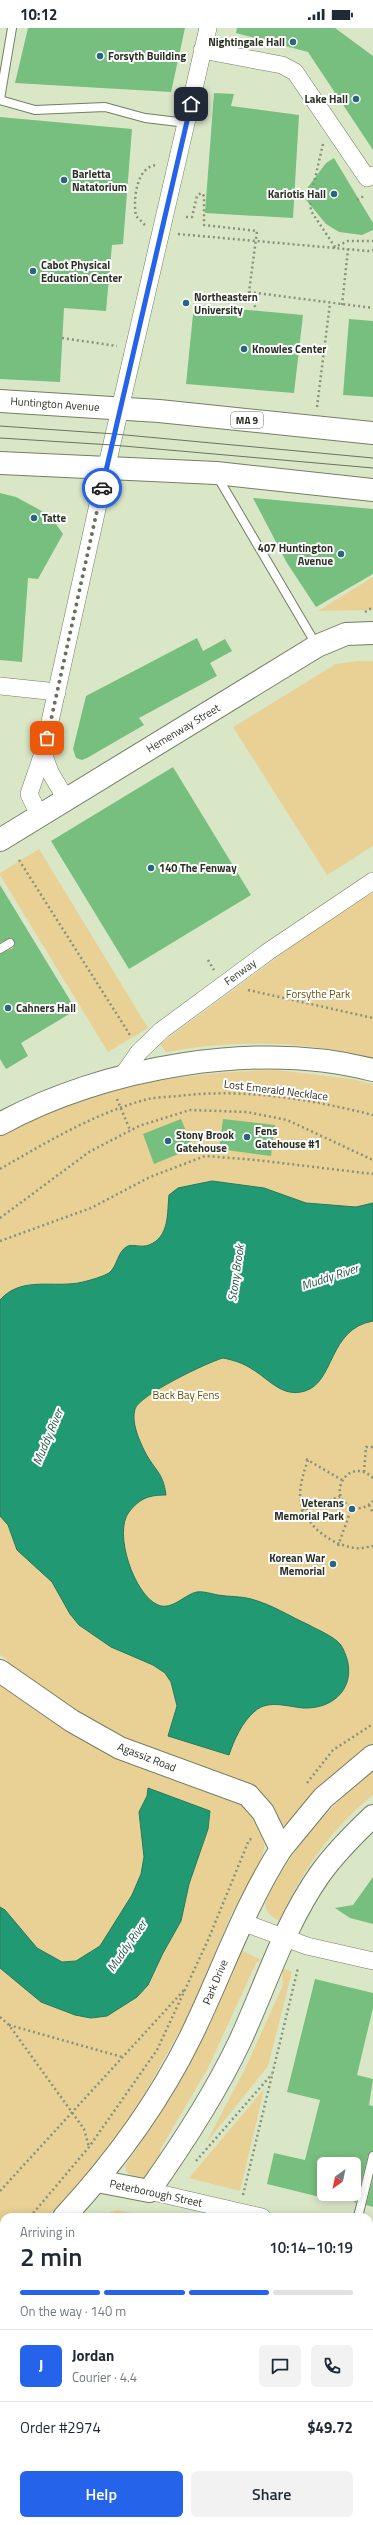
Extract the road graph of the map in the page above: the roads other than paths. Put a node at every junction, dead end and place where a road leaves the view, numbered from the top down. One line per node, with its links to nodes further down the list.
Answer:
1 (12, 28): 4 (lane)
2 (208, 28): 3 (street)
3 (202, 50): 5 (street); 6 (street)
4 (0, 99): 5 (lane)
5 (187, 123): 8 (street)
6 (370, 176)
7 (0, 401): 8 (main road, Huntington Avenue / MA 9)
8 (120, 408): 9 (main road, Huntington Avenue / MA 9); 11 (street)
9 (373, 432)
10 (0, 463): 11 (main road)
11 (106, 468): 12 (main road); 17 (street)
12 (216, 474): 13 (main road); 15 (lane)
13 (373, 490)
14 (373, 633): 15 (main road, Hemenway Street)
15 (317, 646): 19 (main road, Hemenway Street)
16 (0, 686): 17 (street)
17 (57, 692): 18 (street)
18 (43, 753): 19 (street); 20 (street)
19 (66, 799): 20 (main road, Hemenway Street)
20 (39, 815): 21 (main road, Hemenway Street)
21 (0, 840)
22 (373, 881): 26 (street, Fenway)
23 (10, 943): 24 (lane)
24 (0, 949)
25 (373, 1070): 26 (main road)
26 (120, 1079): 27 (main road)
27 (0, 1124)
28 (0, 1671): 31 (main road, Agassiz Road)
29 (373, 1756): 31 (main road, Park Drive)
30 (373, 1816): 33 (main road)
31 (281, 1848): 32 (main road, Park Drive)
32 (242, 1922): 33 (street); 36 (main road, Park Drive)
33 (284, 1938): 34 (street); 37 (main road)
34 (373, 1961)
35 (373, 2156): 40 (lane)
36 (97, 2181): 37 (main road, Peterborough Street); 38 (main road, Park Drive)
37 (149, 2192): 39 (street, Peterborough Street)
38 (68, 2213)
39 (244, 2213)
40 (359, 2213)

